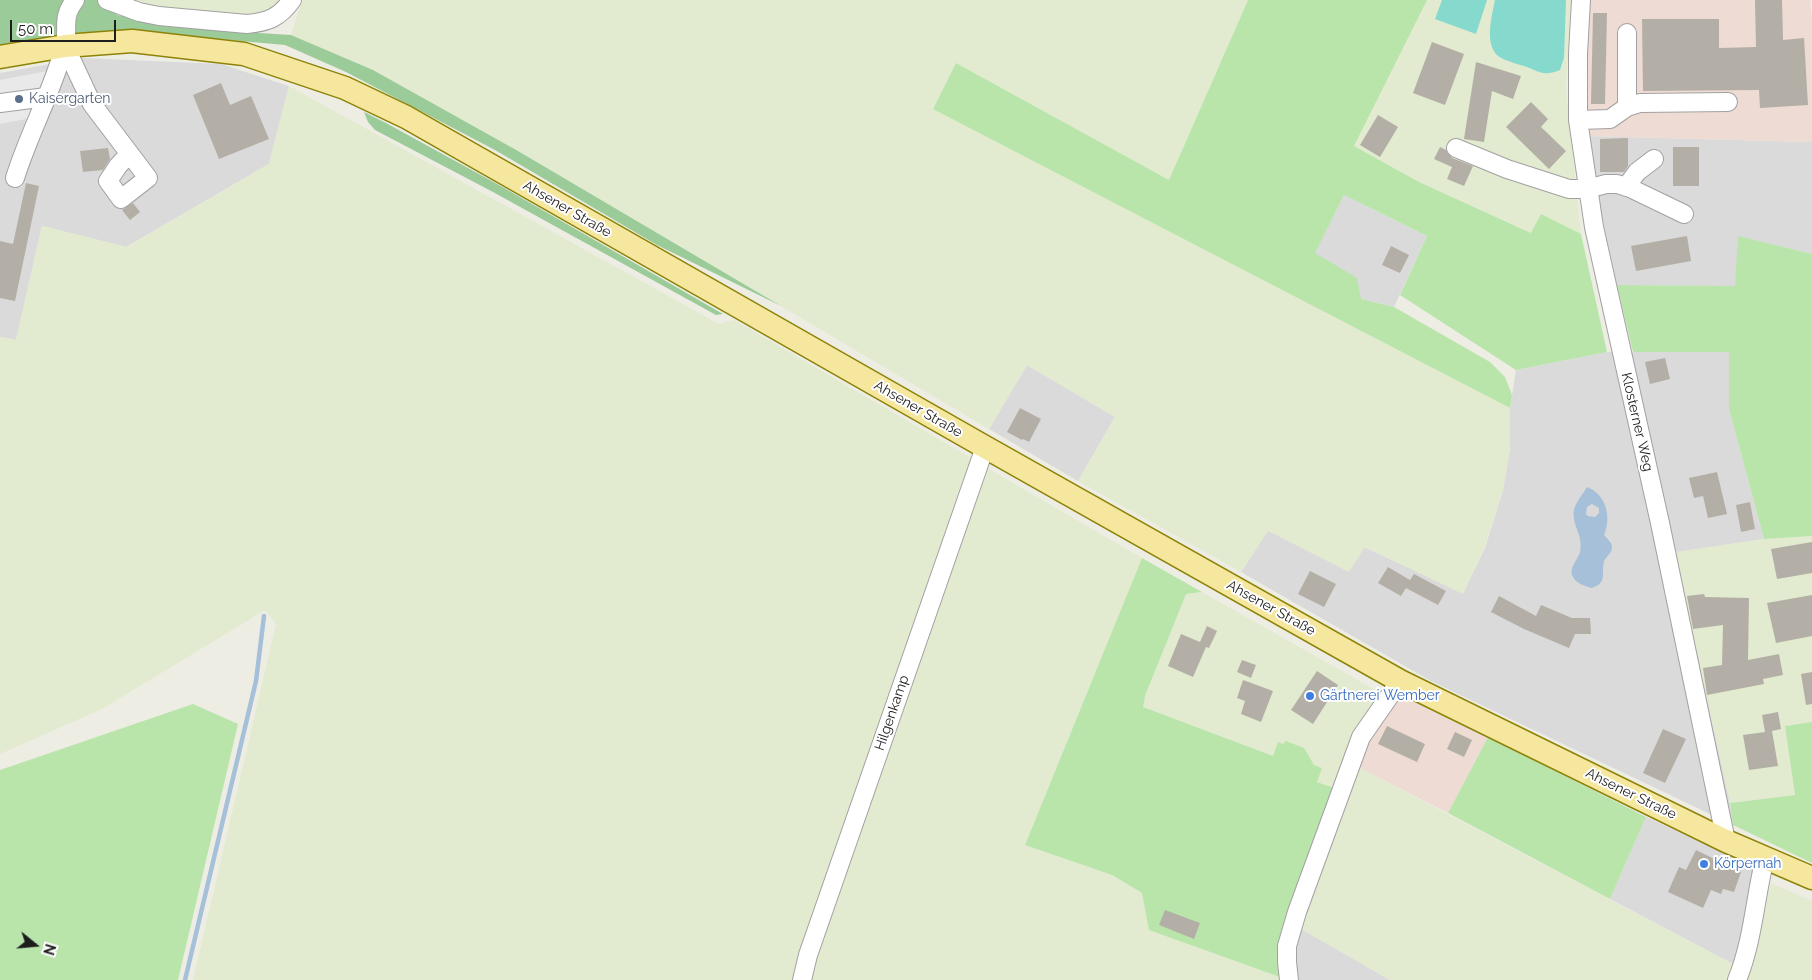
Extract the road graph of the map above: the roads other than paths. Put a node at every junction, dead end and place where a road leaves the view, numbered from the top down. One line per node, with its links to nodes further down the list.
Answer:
1 (74, 0): 6 (street)
2 (107, 0): 3 (street)
3 (292, 0)
4 (1581, 0): 12 (street, Klosterner Weg)
5 (1627, 33): 11 (street)
6 (65, 46): 7 (main road, Ahsener Straße); 8 (street); 14 (street); 20 (main road, Ahsener Straße)
7 (0, 57)
8 (46, 97): 10 (street); 16 (street)
9 (1728, 102): 11 (street)
10 (0, 103)
11 (1627, 106): 12 (street)
12 (1578, 120): 18 (street, Klosterner Weg)
13 (1456, 148): 18 (street)
14 (129, 154)
15 (1654, 159): 17 (street)
16 (15, 178)
17 (1626, 187): 18 (street); 19 (street)
18 (1587, 189): 22 (street, Klosterner Weg)
19 (1684, 214)
20 (985, 447): 21 (main road, Ahsener Straße); 25 (street, Hilgenkamp)
21 (1400, 681): 22 (main road, Ahsener Straße); 26 (street)
22 (1726, 841): 23 (main road, Ahsener Straße)
23 (1765, 858): 24 (main road, Ahsener Straße); 27 (street)
24 (1812, 878)
25 (802, 980)
26 (1289, 980)
27 (1737, 980)

